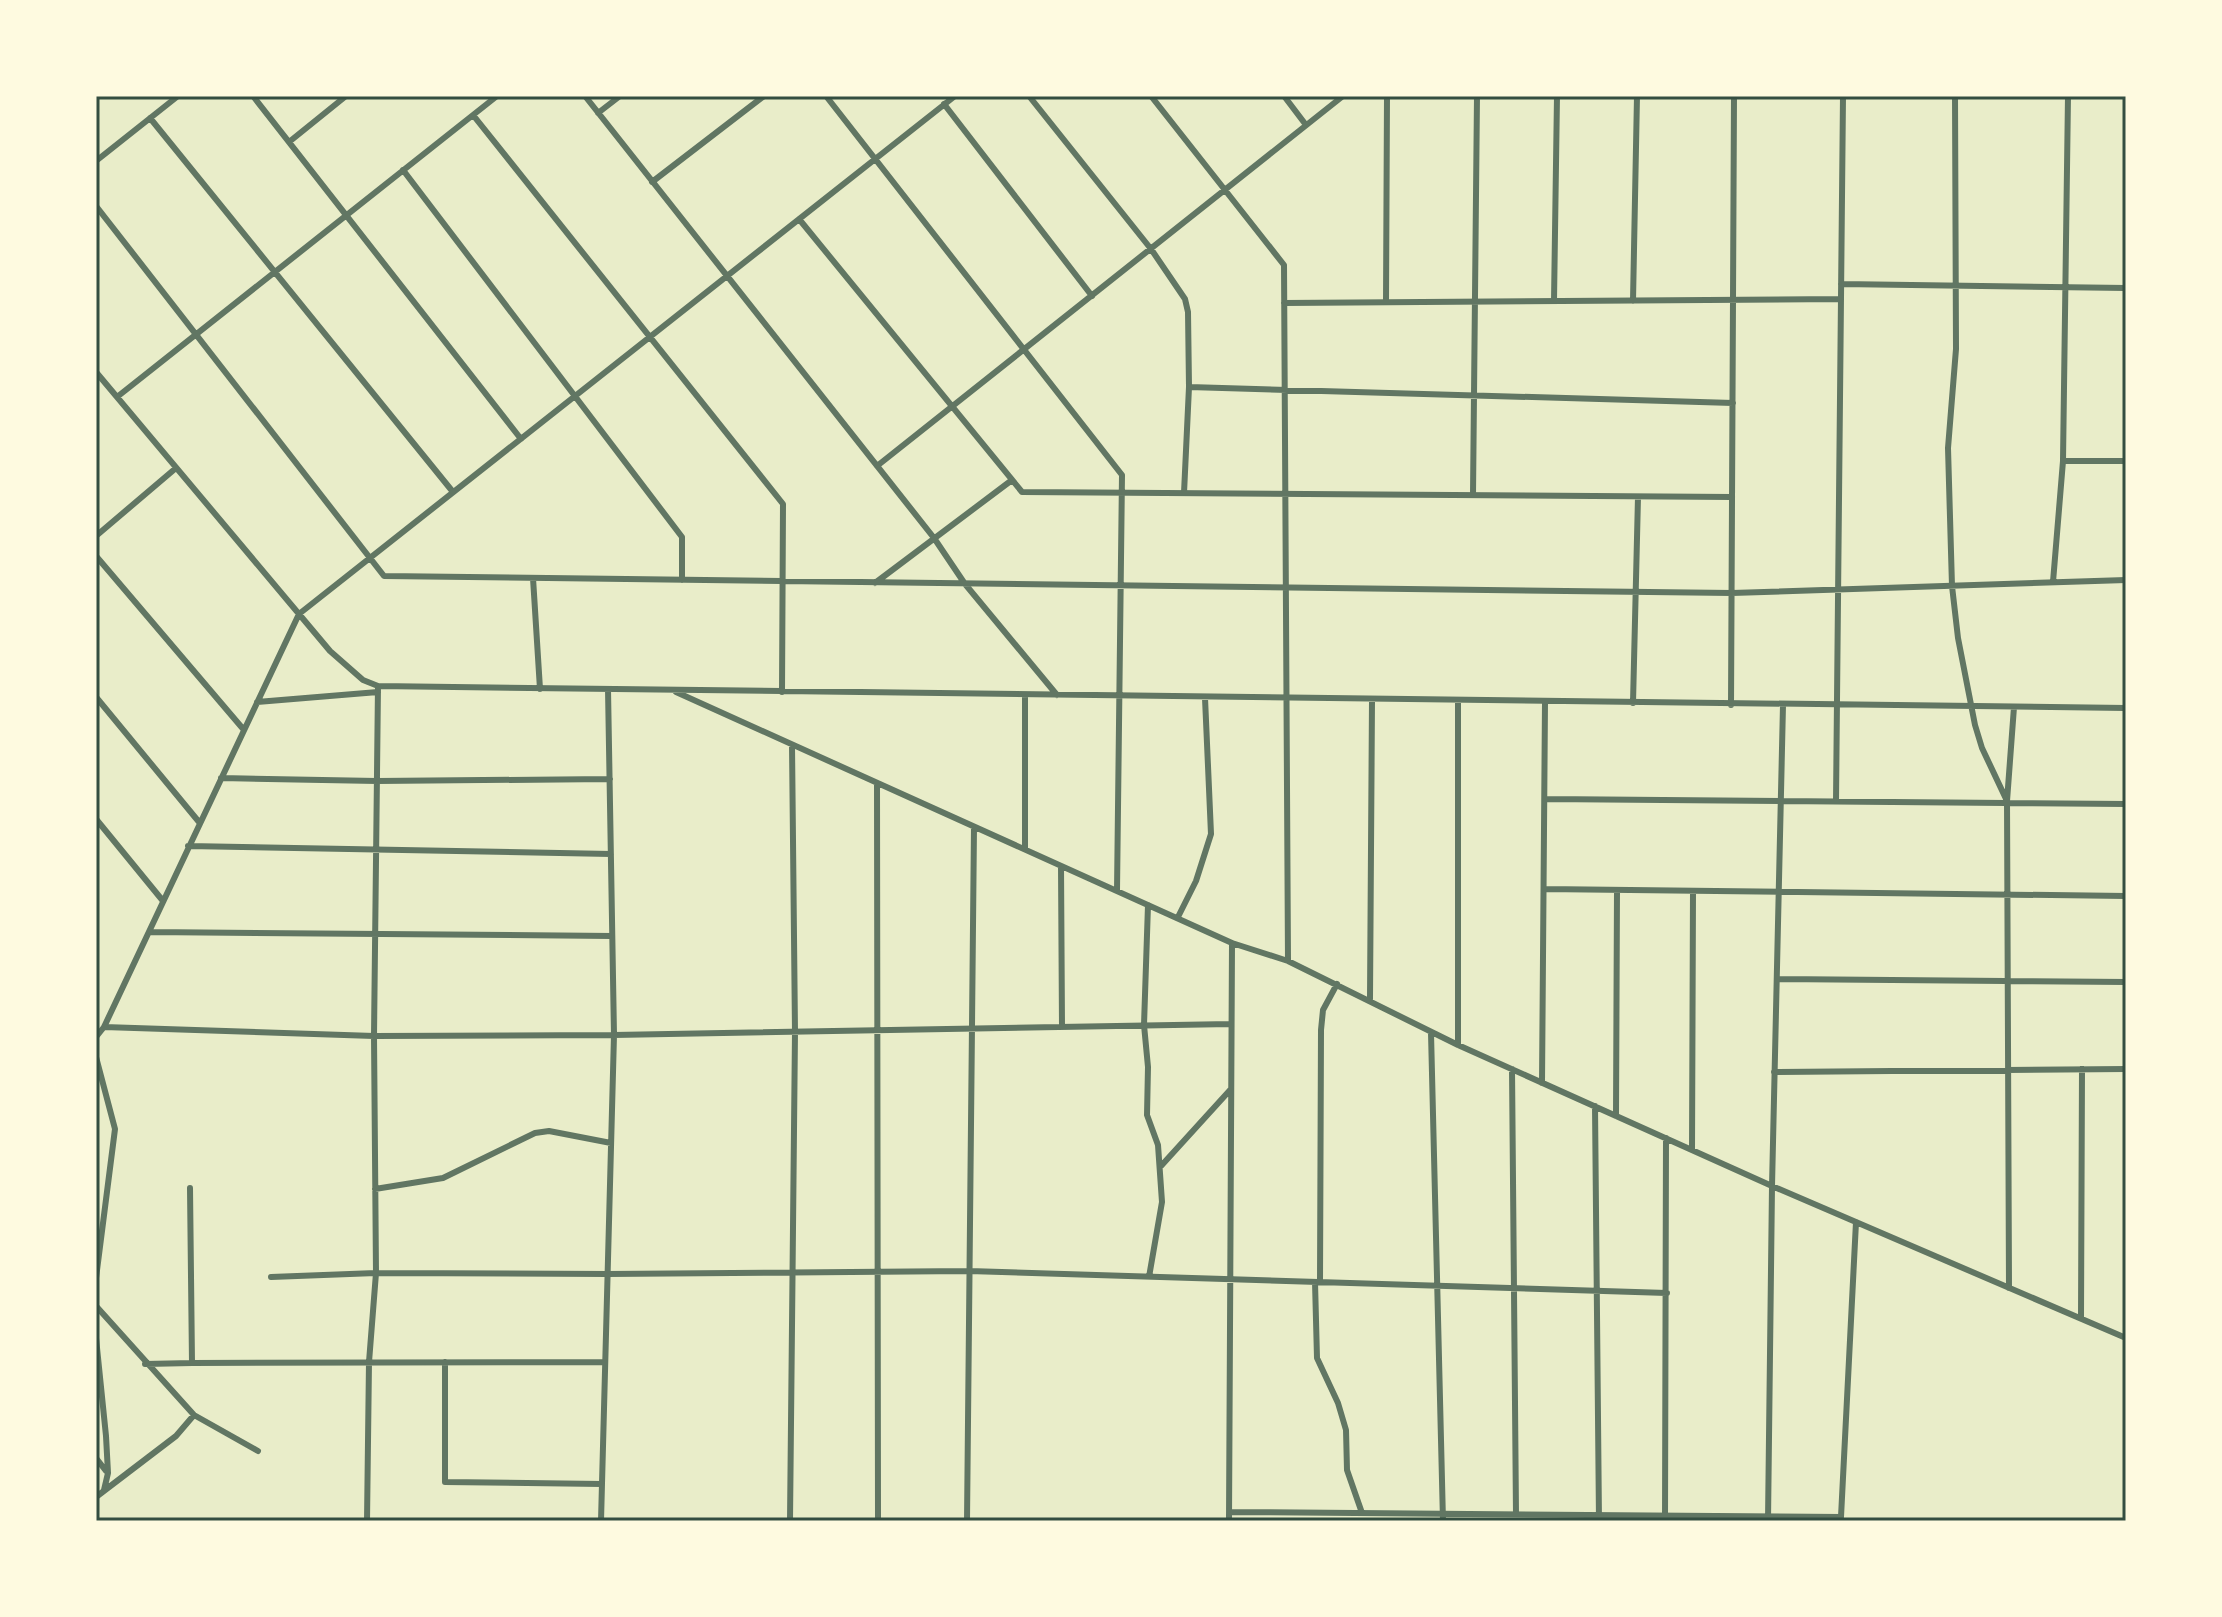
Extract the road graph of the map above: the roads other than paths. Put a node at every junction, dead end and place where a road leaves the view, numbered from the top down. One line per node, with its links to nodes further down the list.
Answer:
1 (178, 96): 25 (street)
2 (253, 96): 27 (street)
3 (346, 96): 27 (street)
4 (497, 96): 24 (street)
5 (585, 96): 23 (street)
6 (620, 96): 23 (street)
7 (764, 96): 31 (street)
8 (826, 96): 28 (street)
9 (955, 96): 22 (street)
10 (1029, 96): 36 (street)
11 (1151, 96): 32 (street)
12 (1284, 96): 26 (street)
13 (1343, 96): 26 (street)
14 (1387, 96): 48 (street)
15 (1477, 96): 49 (street)
16 (1557, 96): 46 (street)
17 (1637, 96): 47 (street)
18 (1734, 96): 45 (street)
19 (1843, 96): 39 (street)
20 (1955, 96): 40 (street)
21 (2068, 96): 41 (street)
22 (944, 104): 28 (street); 43 (street)
23 (598, 113): 31 (street)
24 (473, 115): 30 (street); 52 (street)
25 (150, 118): 29 (street); 37 (street)
26 (1306, 125): 32 (street)
27 (289, 142): 34 (street)
28 (875, 159): 35 (street); 53 (street)
29 (96, 161)
30 (403, 170): 34 (street); 58 (street)
31 (652, 182): 38 (street)
32 (1226, 189): 36 (street); 50 (street)
33 (96, 206): 51 (street)
34 (346, 215): 37 (street); 62 (street)
35 (799, 219): 38 (street); 61 (street)
36 (1151, 249): 43 (street); 55 (street)
37 (274, 273): 51 (street); 68 (street)
38 (727, 276): 52 (street); 65 (street)
39 (1841, 284): 40 (street); 44 (street)
40 (1955, 285): 41 (street); 87 (street)
41 (2066, 287): 42 (street); 63 (street)
42 (2126, 288)
43 (1092, 296): 53 (street)
44 (1841, 299): 45 (street); 89 (street)
45 (1733, 300): 47 (street); 60 (street)
46 (1554, 301): 47 (street); 49 (street)
47 (1633, 301)
48 (1386, 302): 49 (street); 50 (street)
49 (1475, 302): 57 (street)
50 (1284, 303): 56 (street)
51 (196, 334): 59 (street); 78 (street)
52 (650, 337): 58 (street); 82 (street)
53 (1024, 350): 61 (street); 69 (street)
54 (96, 372): 59 (street)
55 (1189, 387): 56 (street); 70 (street)
56 (1285, 390): 57 (street); 71 (street)
57 (1474, 395): 60 (street); 72 (street)
58 (576, 396): 62 (street); 80 (street)
59 (117, 397): 66 (street)
60 (1733, 403): 74 (street)
61 (952, 406): 65 (street); 67 (street)
62 (521, 439): 68 (street)
63 (2063, 461): 64 (street); 83 (street)
64 (2126, 461)
65 (877, 466): 76 (street)
66 (176, 468): 75 (street); 92 (street)
67 (1012, 480): 69 (street); 76 (street)
68 (453, 492): 78 (street)
69 (1121, 492): 70 (street); 86 (street)
70 (1184, 493): 71 (street)
71 (1285, 494): 72 (street); 88 (street)
72 (1473, 495): 73 (street)
73 (1638, 497): 74 (street); 90 (street)
74 (1732, 497): 91 (street)
75 (96, 536)
76 (934, 538): 84 (street); 85 (street)
77 (96, 556): 115 (street)
78 (370, 558): 79 (street); 92 (street)
79 (533, 578): 80 (street); 94 (street)
80 (682, 580): 82 (street)
81 (2126, 580): 83 (street)
82 (782, 582): 84 (street); 97 (street)
83 (2053, 582): 87 (street)
84 (875, 583): 85 (street)
85 (965, 584): 86 (street); 99 (street)
86 (1120, 586): 88 (street); 100 (street)
87 (1952, 586): 89 (street); 112 (street)
88 (1286, 588): 90 (street); 103 (street)
89 (1838, 589): 91 (street); 111 (street)
90 (1636, 592): 91 (street); 108 (street)
91 (1732, 593): 109 (street)
92 (299, 614): 93 (street); 106 (street)
93 (378, 689): 94 (street); 106 (street); 119 (street)
94 (540, 689): 95 (street)
95 (608, 689): 96 (street); 118 (street)
96 (673, 691): 97 (street); 116 (street)
97 (782, 692): 98 (street)
98 (1025, 695): 99 (street); 131 (street)
99 (1057, 695): 100 (street)
100 (1118, 696): 102 (street); 136 (street)
101 (96, 697): 127 (street)
102 (1205, 698): 103 (street); 143 (street)
103 (1286, 699): 104 (street); 148 (street)
104 (1372, 700): 105 (street); 153 (street)
105 (1458, 701): 107 (street); 165 (street)
106 (257, 702): 115 (street)
107 (1545, 702): 108 (street); 121 (street)
108 (1633, 703): 109 (street)
109 (1731, 705): 110 (street)
110 (1783, 705): 111 (street); 122 (street)
111 (1837, 706): 112 (street); 123 (street)
112 (1971, 707): 113 (street); 124 (street)
113 (2014, 707): 114 (street); 124 (street)
114 (2126, 708)
115 (244, 730): 117 (street)
116 (792, 744): 120 (street); 160 (street)
117 (221, 778): 119 (street); 127 (street)
118 (610, 779): 119 (street); 132 (street)
119 (377, 781): 130 (street)
120 (877, 783): 128 (street); 159 (street)
121 (1546, 799): 122 (street); 134 (street)
122 (1781, 801): 123 (street); 138 (street)
123 (1836, 801): 124 (street)
124 (2007, 801): 125 (street); 139 (street)
125 (2126, 804)
126 (96, 819): 141 (street)
127 (199, 822): 129 (street)
128 (974, 827): 131 (street); 158 (street)
129 (188, 846): 130 (street); 141 (street)
130 (376, 849): 132 (street); 145 (street)
131 (1025, 849): 133 (street)
132 (611, 854): 146 (street)
133 (1061, 866): 136 (street); 157 (street)
134 (1544, 889): 135 (street); 172 (street)
135 (1617, 890): 137 (street); 175 (street)
136 (1117, 891): 142 (street)
137 (1693, 891): 138 (street); 178 (street)
138 (1779, 892): 139 (street); 149 (street)
139 (2007, 894): 140 (street); 150 (street)
140 (2126, 896)
141 (163, 901): 144 (street)
142 (1148, 905): 143 (street); 155 (street)
143 (1178, 917): 147 (street)
144 (149, 932): 145 (street); 156 (street)
145 (375, 934): 146 (street); 163 (street)
146 (612, 936): 162 (street)
147 (1232, 943): 148 (street); 154 (street)
148 (1288, 961): 152 (street)
149 (1777, 979): 150 (street); 171 (street)
150 (2007, 981): 151 (street); 168 (street)
151 (2126, 982)
152 (1337, 984): 153 (street); 193 (street)
153 (1370, 999): 161 (street)
154 (1231, 1024): 155 (street); 173 (street)
155 (1144, 1025): 157 (street); 179 (street)
156 (104, 1027): 163 (street); 164 (street)
157 (1062, 1027): 158 (street)
158 (971, 1029): 159 (street); 184 (street)
159 (877, 1030): 160 (street); 185 (street)
160 (795, 1032): 162 (street); 187 (street)
161 (1431, 1033): 165 (street); 194 (street)
162 (614, 1035): 163 (street); 177 (street)
163 (374, 1036): 182 (street)
164 (96, 1037)
165 (1458, 1045): 167 (street)
166 (96, 1057): 191 (street)
167 (1512, 1069): 172 (street); 195 (street)
168 (2007, 1069): 169 (street); 171 (street); 196 (street)
169 (2082, 1069): 170 (street); 200 (street)
170 (2126, 1069)
171 (1774, 1072): 180 (street)
172 (1542, 1083): 174 (street)
173 (1231, 1089): 179 (street); 192 (street)
174 (1595, 1106): 175 (street); 197 (street)
175 (1616, 1116): 176 (street)
176 (1666, 1138): 178 (street); 198 (street)
177 (611, 1143): 182 (street); 188 (street)
178 (1692, 1150): 180 (street)
179 (1161, 1166): 190 (street)
180 (1772, 1186): 183 (street); 222 (street)
181 (190, 1188): 206 (street)
182 (375, 1189): 186 (street)
183 (1856, 1222): 196 (street); 222 (street)
184 (969, 1271): 185 (street); 190 (street); 227 (street)
185 (877, 1272): 187 (street); 226 (street)
186 (376, 1273): 188 (street); 189 (street); 203 (street)
187 (793, 1273): 188 (street); 225 (street)
188 (608, 1274): 205 (street)
189 (271, 1277)
190 (1149, 1277): 192 (street)
191 (96, 1278)
192 (1230, 1279): 193 (street); 215 (street)
193 (1318, 1282): 194 (street); 217 (street)
194 (1437, 1286): 195 (street); 219 (street)
195 (1514, 1288): 197 (street); 218 (street)
196 (2009, 1288): 200 (street)
197 (1597, 1291): 198 (street); 220 (street)
198 (1667, 1293): 221 (street)
199 (96, 1306): 207 (street)
200 (2081, 1318): 202 (street)
201 (96, 1338): 211 (street)
202 (2126, 1338)
203 (369, 1362): 204 (street); 206 (street); 223 (street)
204 (445, 1362): 205 (street); 212 (street)
205 (605, 1362): 212 (street)
206 (192, 1363): 207 (street)
207 (145, 1364): 208 (street)
208 (194, 1415): 209 (street); 213 (street)
209 (258, 1451)
210 (96, 1458): 211 (street)
211 (108, 1473): 213 (street)
212 (602, 1484): 224 (street)
213 (104, 1490): 214 (street)
214 (96, 1497)
215 (1229, 1512): 216 (street); 228 (street)
216 (1287, 1512): 217 (street); 229 (street)
217 (1362, 1513): 219 (street)
218 (1516, 1514): 219 (street); 220 (street)
219 (1442, 1517)
220 (1599, 1518): 221 (street)
221 (1666, 1518): 222 (street)
222 (1768, 1519)
223 (367, 1521)
224 (601, 1521)
225 (790, 1521)
226 (878, 1521)
227 (967, 1521)
228 (1229, 1521)
229 (1283, 1521)

